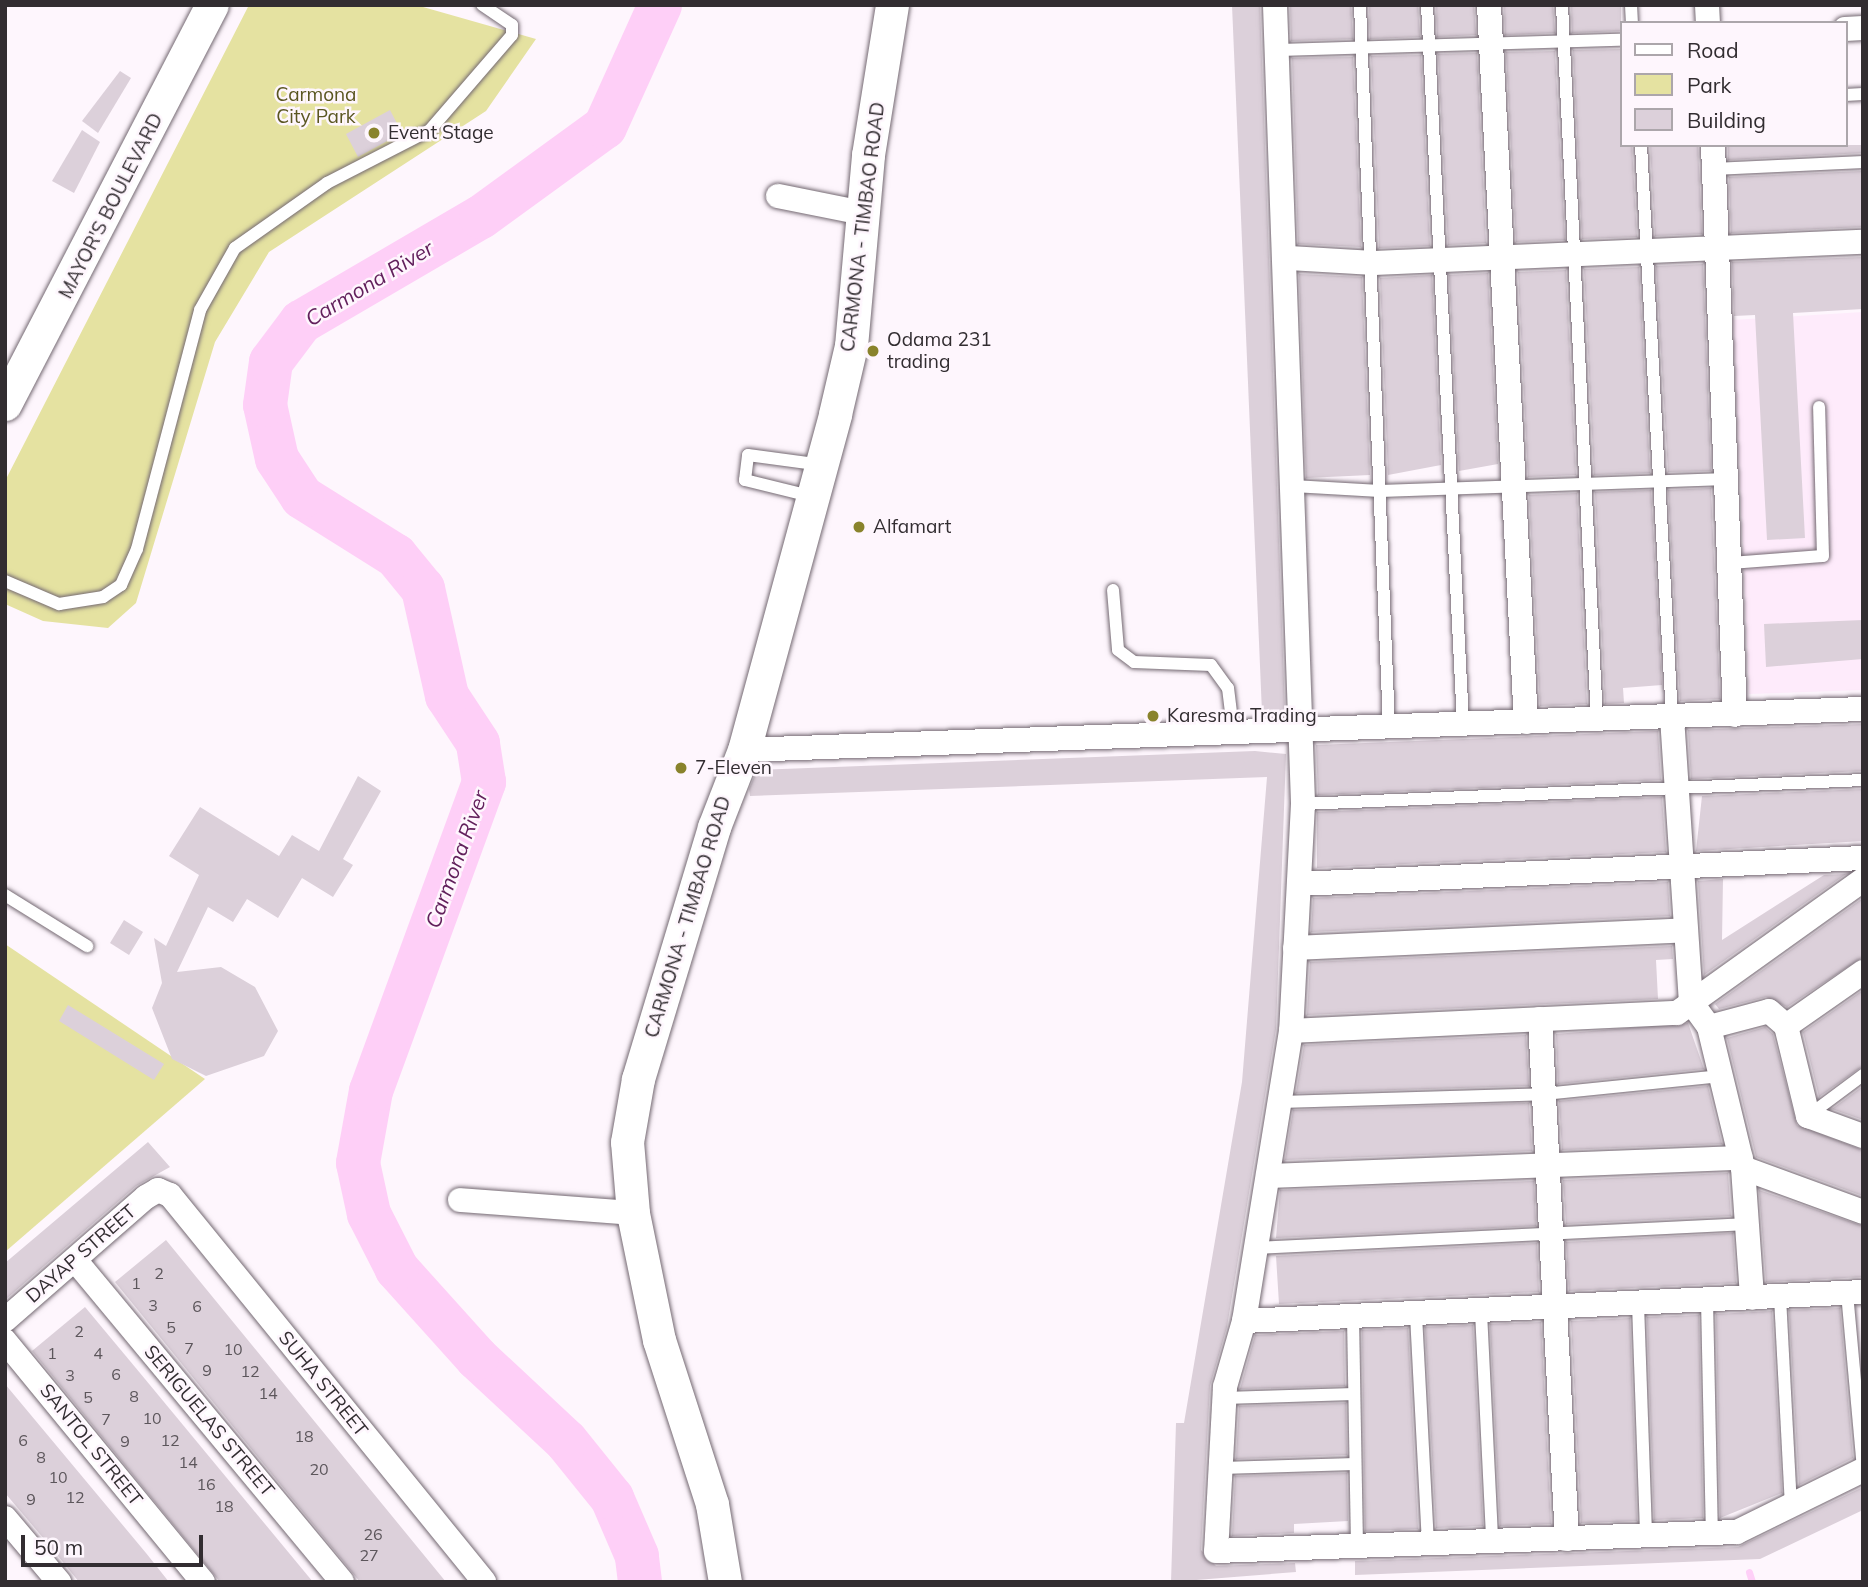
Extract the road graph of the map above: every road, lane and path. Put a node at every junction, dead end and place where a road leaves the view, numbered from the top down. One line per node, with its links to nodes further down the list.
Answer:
1 (212, 5): 28 (main road, MAYOR'S BOULEVARD)
2 (482, 5): 40 (lane)
3 (892, 5): 19 (main road, CARMONA - TIMBAO ROAD)
4 (1275, 5): 13 (street)
5 (1360, 5): 14 (lane)
6 (1427, 5): 12 (lane)
7 (1489, 5): 11 (street)
8 (1562, 5): 10 (lane)
9 (1619, 40): 10 (lane)
10 (1564, 43): 11 (lane); 23 (lane)
11 (1491, 46): 12 (lane); 25 (street)
12 (1429, 48): 14 (lane); 26 (lane)
13 (1277, 50): 14 (lane); 24 (street)
14 (1363, 51): 27 (lane)
15 (1641, 147): 22 (lane)
16 (1713, 157): 17 (lane); 21 (street)
17 (1863, 162)
18 (779, 195): 19 (street)
19 (867, 214): 30 (main road, CARMONA - TIMBAO ROAD)
20 (1863, 242): 21 (street)
21 (1717, 251): 22 (street); 31 (street)
22 (1648, 254): 23 (street); 32 (lane)
23 (1571, 256): 25 (street); 33 (lane)
24 (1289, 258): 27 (street); 34 (street)
25 (1502, 258): 26 (street); 35 (street)
26 (1441, 260): 27 (street); 36 (lane)
27 (1374, 263): 37 (lane)
28 (5, 404)
29 (1819, 407): 39 (lane)
30 (822, 465): 38 (main road, CARMONA - TIMBAO ROAD); 38 (lane)
31 (1727, 479): 32 (lane); 39 (street)
32 (1664, 482): 33 (lane); 44 (lane)
33 (1584, 485): 35 (lane); 45 (lane)
34 (1293, 486): 37 (lane); 48 (street)
35 (1515, 488): 36 (lane); 46 (street)
36 (1448, 489): 37 (lane); 47 (lane)
37 (1380, 491): 49 (lane)
38 (814, 497): 51 (main road, CARMONA - TIMBAO ROAD)
39 (1730, 563): 43 (street)
40 (5, 581)
41 (1113, 590): 50 (lane)
42 (1863, 709): 43 (street)
43 (1735, 715): 44 (street)
44 (1672, 717): 45 (street); 53 (street)
45 (1597, 720): 46 (street)
46 (1526, 722): 47 (street)
47 (1464, 724): 49 (street)
48 (1300, 727): 49 (street); 50 (street); 54 (street)
49 (1390, 727)
50 (1233, 729): 51 (street)
51 (744, 750): 81 (main road, CARMONA - TIMBAO ROAD)
52 (1863, 780): 53 (lane)
53 (1677, 786): 54 (lane); 56 (street)
54 (1303, 804): 58 (street)
55 (1863, 858): 56 (street)
56 (1683, 870): 58 (street); 60 (street)
57 (1863, 880): 64 (street)
58 (1299, 884): 62 (street)
59 (5, 895): 61 (lane)
60 (1686, 930): 62 (street); 64 (street)
61 (87, 946)
62 (1295, 948): 68 (street)
63 (1863, 972): 66 (street)
64 (1691, 1002): 65 (street); 67 (street)
65 (1540, 1019): 68 (street); 71 (street)
66 (1786, 1026): 67 (street); 73 (street)
67 (1709, 1027): 69 (street)
68 (1291, 1031): 72 (street)
69 (1721, 1076): 71 (lane); 75 (street)
70 (1863, 1076): 73 (lane)
71 (1544, 1094): 72 (lane); 76 (street)
72 (1280, 1102): 77 (street)
73 (1808, 1116): 74 (street)
74 (1863, 1136)
75 (1742, 1163): 76 (street); 80 (street); 82 (street)
76 (1548, 1167): 77 (street); 83 (street)
77 (1268, 1176): 84 (street)
78 (158, 1190): 85 (street, DAYAP STREET); 115 (street, SUHA STREET)
79 (460, 1200): 81 (street)
80 (1863, 1212)
81 (633, 1213): 116 (main road, CARMONA - TIMBAO ROAD)
82 (1747, 1224): 83 (lane); 88 (street)
83 (1550, 1232): 84 (lane); 91 (street)
84 (1256, 1248): 96 (street)
85 (75, 1261): 95 (street, DAYAP STREET); 114 (street, SERIGUELAS STREET)
86 (1855, 1292): 87 (street); 98 (lane)
87 (1780, 1297): 88 (street); 104 (lane)
88 (1752, 1298): 89 (street)
89 (1707, 1300): 90 (street); 106 (lane)
90 (1638, 1304): 91 (street); 107 (lane)
91 (1553, 1308): 92 (street); 108 (street)
92 (1481, 1312): 93 (street); 109 (lane)
93 (1416, 1315): 94 (street); 110 (lane)
94 (1353, 1317): 96 (street); 99 (lane)
95 (5, 1320)
96 (1244, 1321): 100 (street)
97 (5, 1342): 113 (street, SANTOL STREET)
98 (1858, 1368): 103 (lane)
99 (1354, 1394): 100 (lane); 101 (lane)
100 (1224, 1398): 102 (street)
101 (1355, 1464): 102 (lane); 111 (lane)
102 (1221, 1468): 111 (street)
103 (1863, 1470): 104 (street)
104 (1791, 1506): 106 (street)
105 (5, 1518): 112 (street)
106 (1712, 1533): 107 (street)
107 (1646, 1535): 108 (street)
108 (1567, 1539): 109 (street)
109 (1492, 1541): 110 (street)
110 (1428, 1543): 111 (street)
111 (1357, 1546)
112 (59, 1582)
113 (203, 1582)
114 (342, 1582)
115 (484, 1582)
116 (726, 1582)

